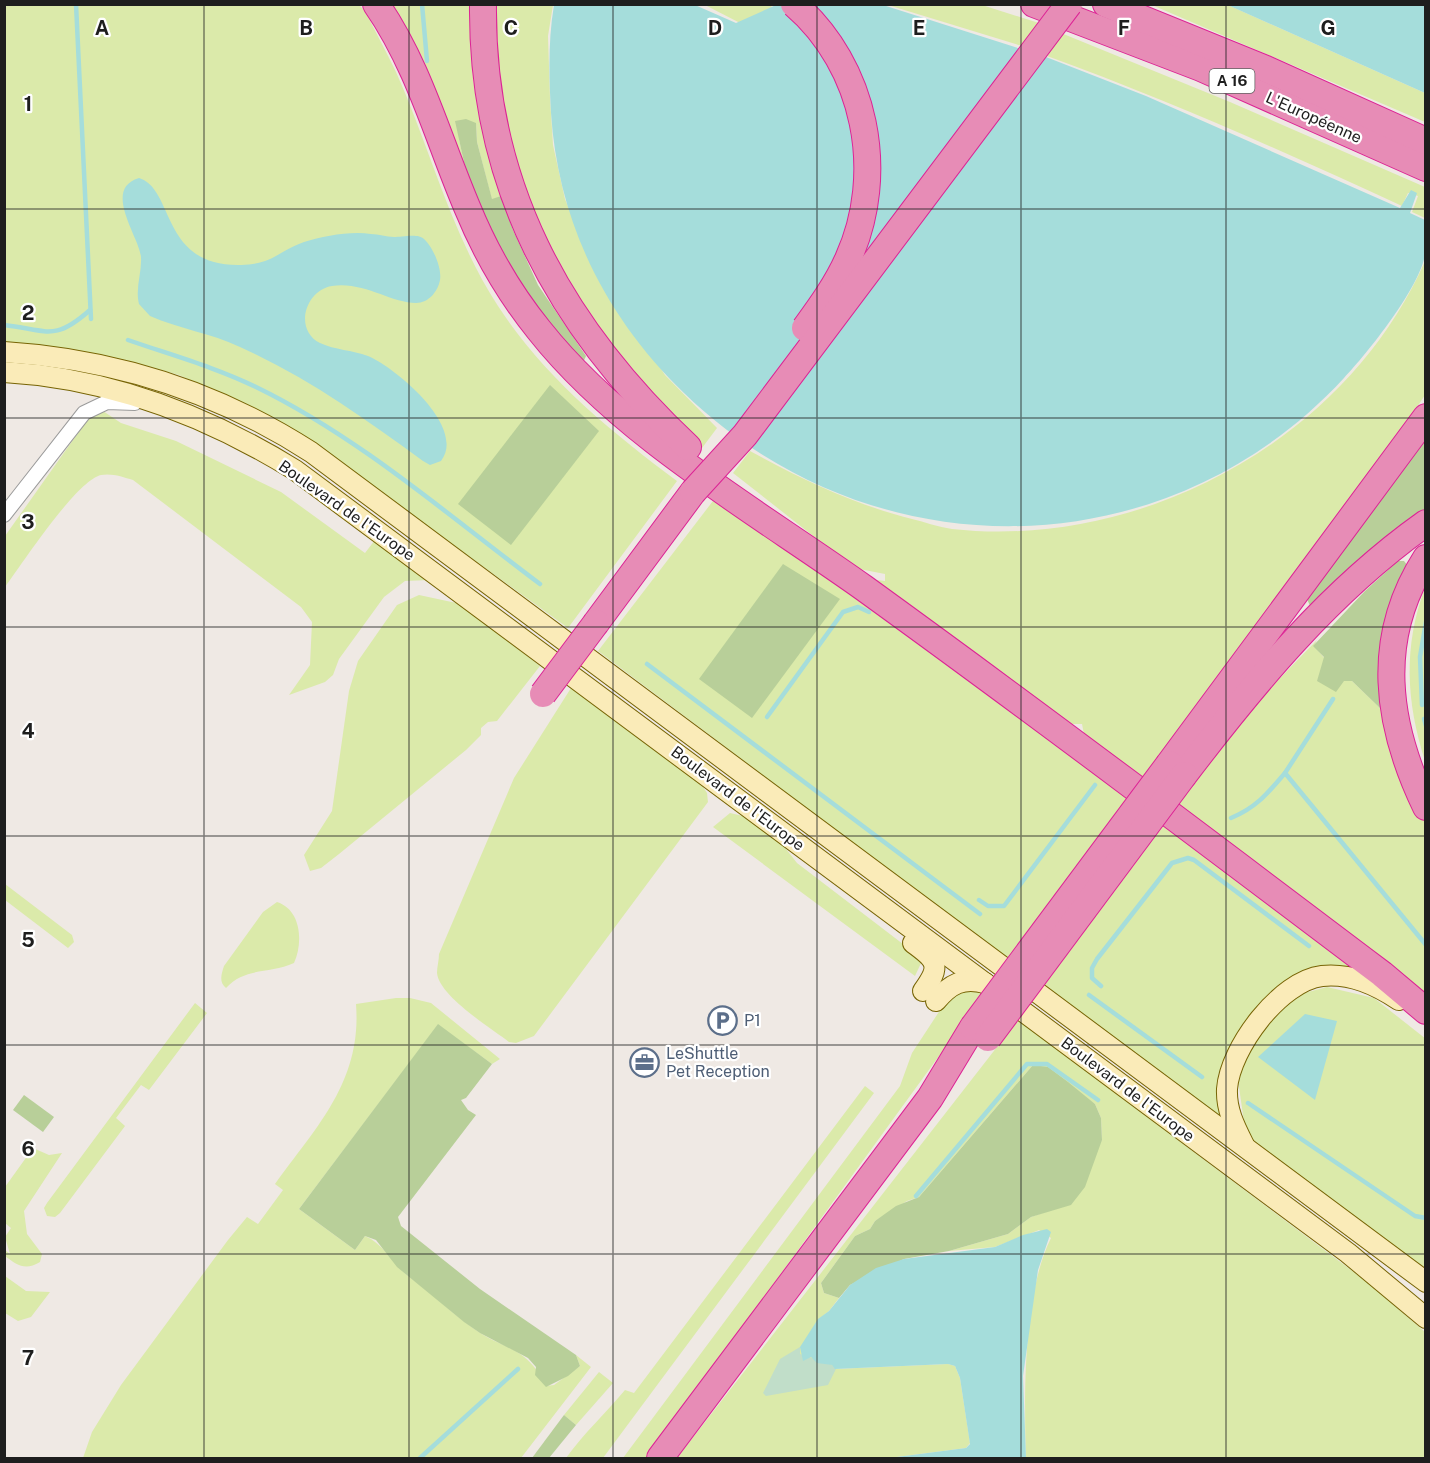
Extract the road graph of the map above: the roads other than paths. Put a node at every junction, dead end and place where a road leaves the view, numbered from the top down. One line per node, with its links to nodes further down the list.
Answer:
1 (376, 4): 17 (highway)
2 (483, 4): 17 (highway)
3 (794, 4): 13 (highway, bridge)
4 (1034, 4): 8 (highway, L'Européenne / A 16)
5 (1069, 4): 13 (highway, bridge)
6 (1106, 4): 7 (highway, L'Européenne / A 16)
7 (1425, 141)
8 (1425, 168)
9 (4, 352): 25 (main road, Boulevard de l'Europe)
10 (4, 372): 11 (main road, Boulevard de l'Europe)
11 (191, 417): 14 (street); 21 (main road, Boulevard de l'Europe)
12 (1425, 417): 19 (highway)
13 (693, 492): 18 (highway, bridge)
14 (4, 515)
15 (1425, 523): 19 (highway)
16 (1425, 558): 20 (highway)
17 (863, 588): 23 (highway)
18 (543, 694)
19 (1177, 769): 28 (highway, bridge)
20 (1425, 807)
21 (782, 831): 22 (main road, Boulevard de l'Europe); 22 (main road)
22 (986, 983): 27 (main road, Boulevard de l'Europe)
23 (1425, 1011)
24 (1425, 1018): 25 (main road)
25 (1245, 1148): 26 (main road, Boulevard de l'Europe)
26 (1425, 1282)
27 (1425, 1318)
28 (660, 1458)

